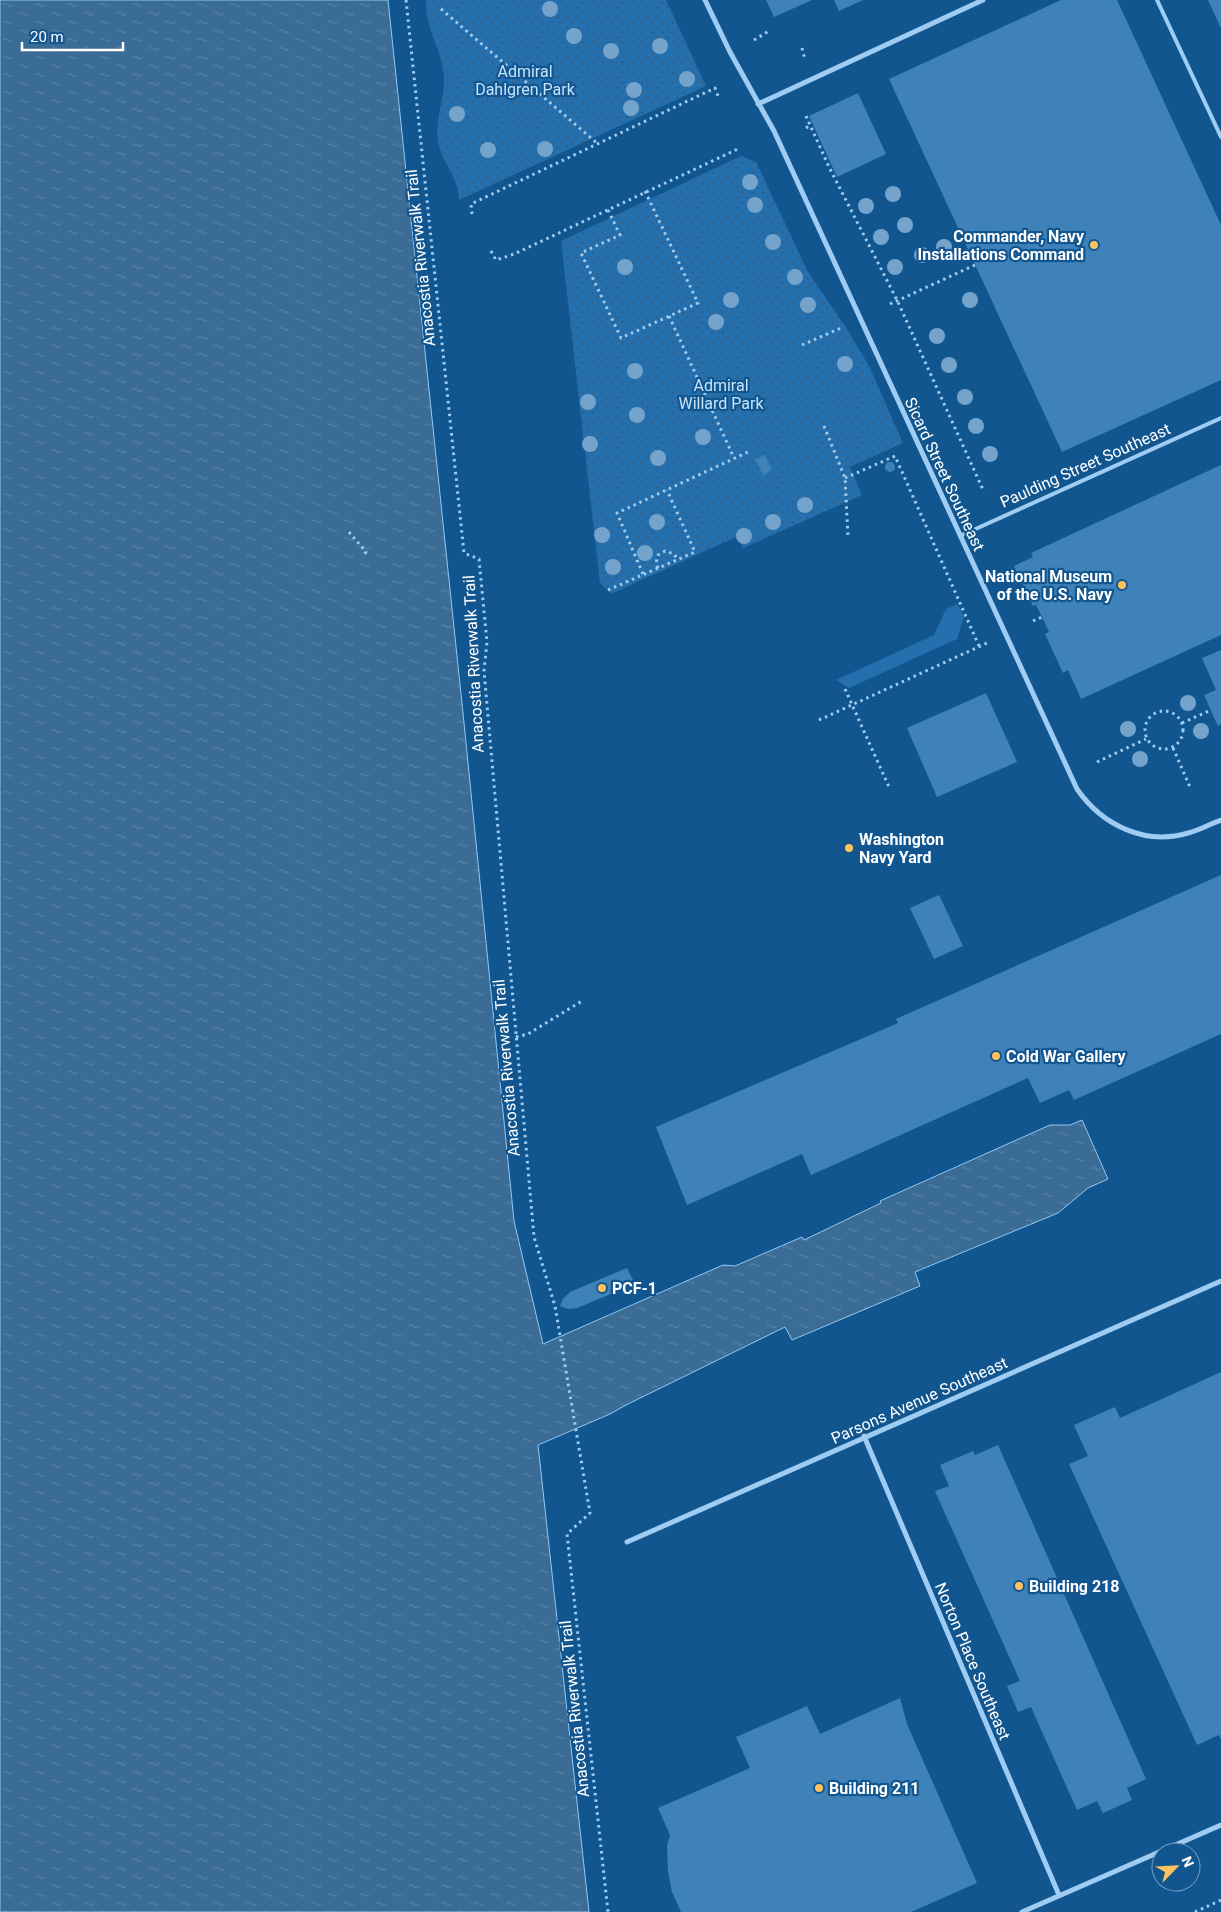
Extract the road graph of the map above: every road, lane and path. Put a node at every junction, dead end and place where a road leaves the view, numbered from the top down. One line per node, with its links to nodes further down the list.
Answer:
1 (406, 0): 59 (path, Anacostia Riverwalk Trail)
2 (706, 0): 11 (street, Sicard Street Southeast)
3 (984, 0): 11 (street)
4 (1156, 0): 15 (lane)
5 (441, 10): 16 (path)
6 (769, 31): 7 (path)
7 (754, 40)
8 (802, 48): 9 (path)
9 (805, 60)
10 (718, 96): 16 (path)
11 (758, 104): 37 (street, Sicard Street Southeast)
12 (806, 116): 13 (path)
13 (810, 124): 14 (path); 23 (path)
14 (806, 128)
15 (1221, 137)
16 (598, 144): 20 (path)
17 (740, 148): 18 (path)
18 (645, 191): 19 (path); 25 (path)
19 (608, 210): 21 (path); 25 (path)
20 (472, 214)
21 (491, 251)
22 (976, 265): 23 (path)
23 (896, 300): 24 (path); 34 (path)
24 (890, 304)
25 (669, 316): 31 (path)
26 (845, 326): 27 (path)
27 (802, 345)
28 (1221, 418): 37 (lane, Paulding Street Southeast)
29 (824, 426): 32 (path)
30 (748, 452): 31 (path)
31 (734, 458): 33 (path)
32 (845, 478): 36 (path); 46 (path)
33 (667, 490): 39 (path); 41 (path)
34 (984, 492)
35 (349, 532): 38 (path)
36 (848, 536)
37 (960, 536): 57 (street, Sicard Street Southeast)
38 (362, 557)
39 (678, 560): 40 (path); 40 (path)
40 (658, 568): 41 (path)
41 (643, 574): 42 (path)
42 (608, 590)
43 (1042, 617): 44 (path)
44 (1033, 621)
45 (987, 643): 46 (path)
46 (980, 646): 48 (path)
47 (845, 689): 48 (path)
48 (852, 705): 50 (path); 55 (path)
49 (1211, 710): 51 (path)
50 (819, 720)
51 (1182, 723): 52 (path); 53 (path)
52 (1146, 739): 53 (path); 54 (path)
53 (1173, 748): 56 (path)
54 (1097, 762)
55 (889, 787)
56 (1190, 787)
57 (1221, 820)
58 (582, 1001): 59 (path)
59 (516, 1037): 66 (path, Anacostia Riverwalk Trail)
60 (1221, 1281): 61 (street, Parsons Avenue Southeast)
61 (864, 1436): 62 (street, Parsons Avenue Southeast); 64 (street, Norton Place Southeast)
62 (627, 1542)
63 (1221, 1825): 64 (street)
64 (1059, 1896): 67 (street)
65 (1221, 1900): 68 (path)
66 (608, 1912)
67 (1022, 1912)
68 (1195, 1912)

